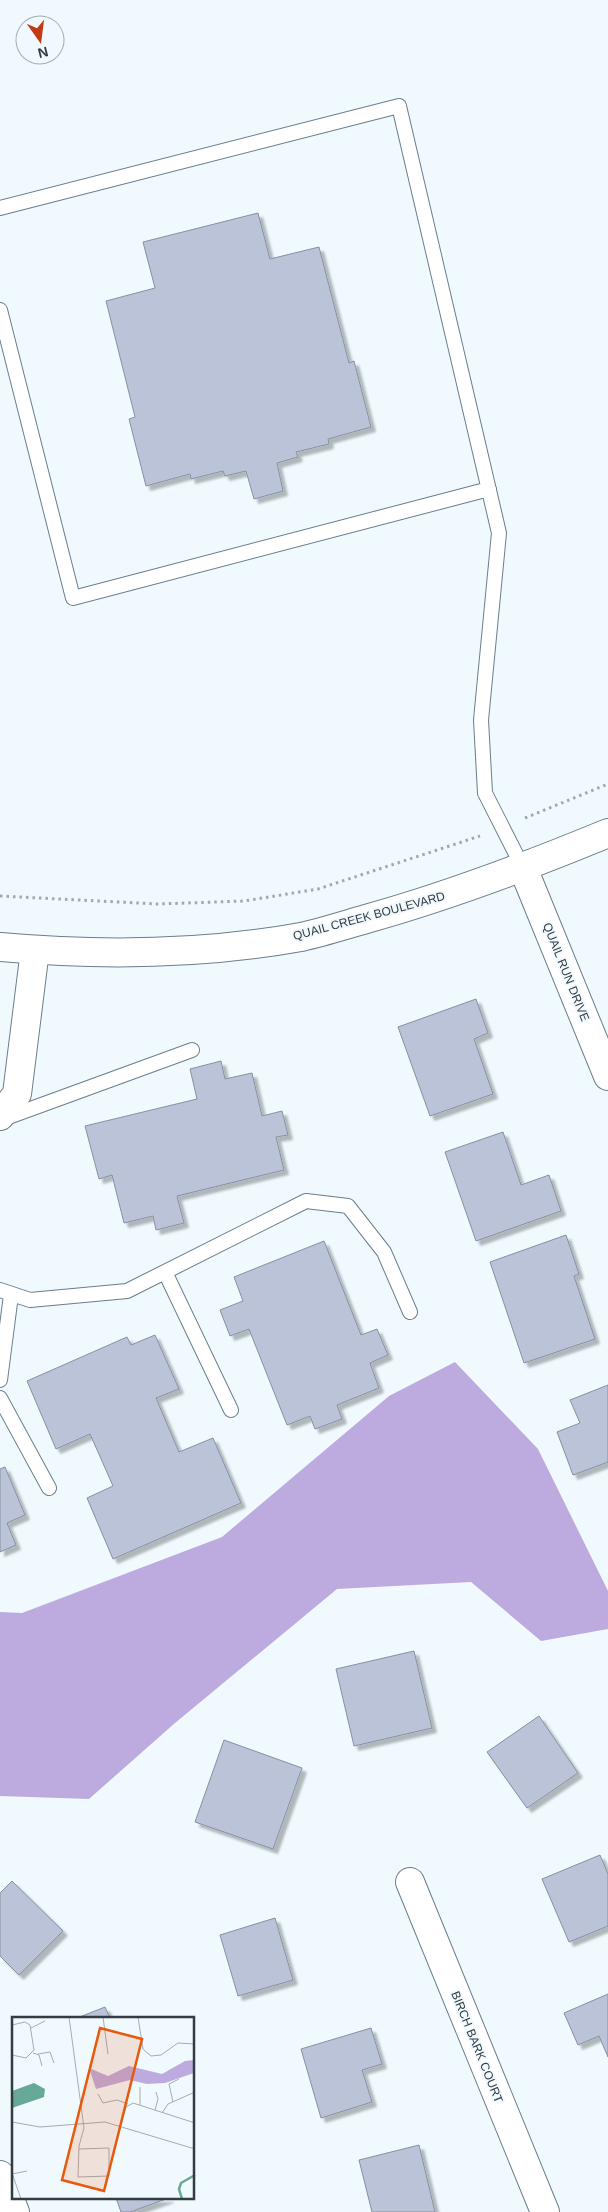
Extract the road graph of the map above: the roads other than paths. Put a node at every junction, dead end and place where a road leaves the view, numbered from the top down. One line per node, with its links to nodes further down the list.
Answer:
1 (0, 208): 3 (lane)
2 (0, 310): 3 (lane)
3 (489, 489): 5 (lane)
4 (608, 833): 5 (street, QUAIL CREEK BOULEVARD)
5 (523, 868): 7 (street, QUAIL CREEK BOULEVARD); 9 (street, QUAIL RUN DRIVE)
6 (0, 947): 7 (street, QUAIL CREEK BOULEVARD)
7 (35, 950): 10 (street)
8 (192, 1050): 11 (lane)
9 (608, 1076)
10 (0, 1116)
11 (0, 1120)
12 (164, 1272): 13 (lane); 14 (lane); 17 (lane)
13 (6, 1292): 15 (lane)
14 (410, 1312)
15 (0, 1380)
16 (0, 1398): 18 (lane)
17 (231, 1410)
18 (49, 1488)
19 (410, 1882): 22 (street, BIRCH BARK COURT)
20 (0, 2175): 21 (street)
21 (15, 2212)
22 (545, 2212)

